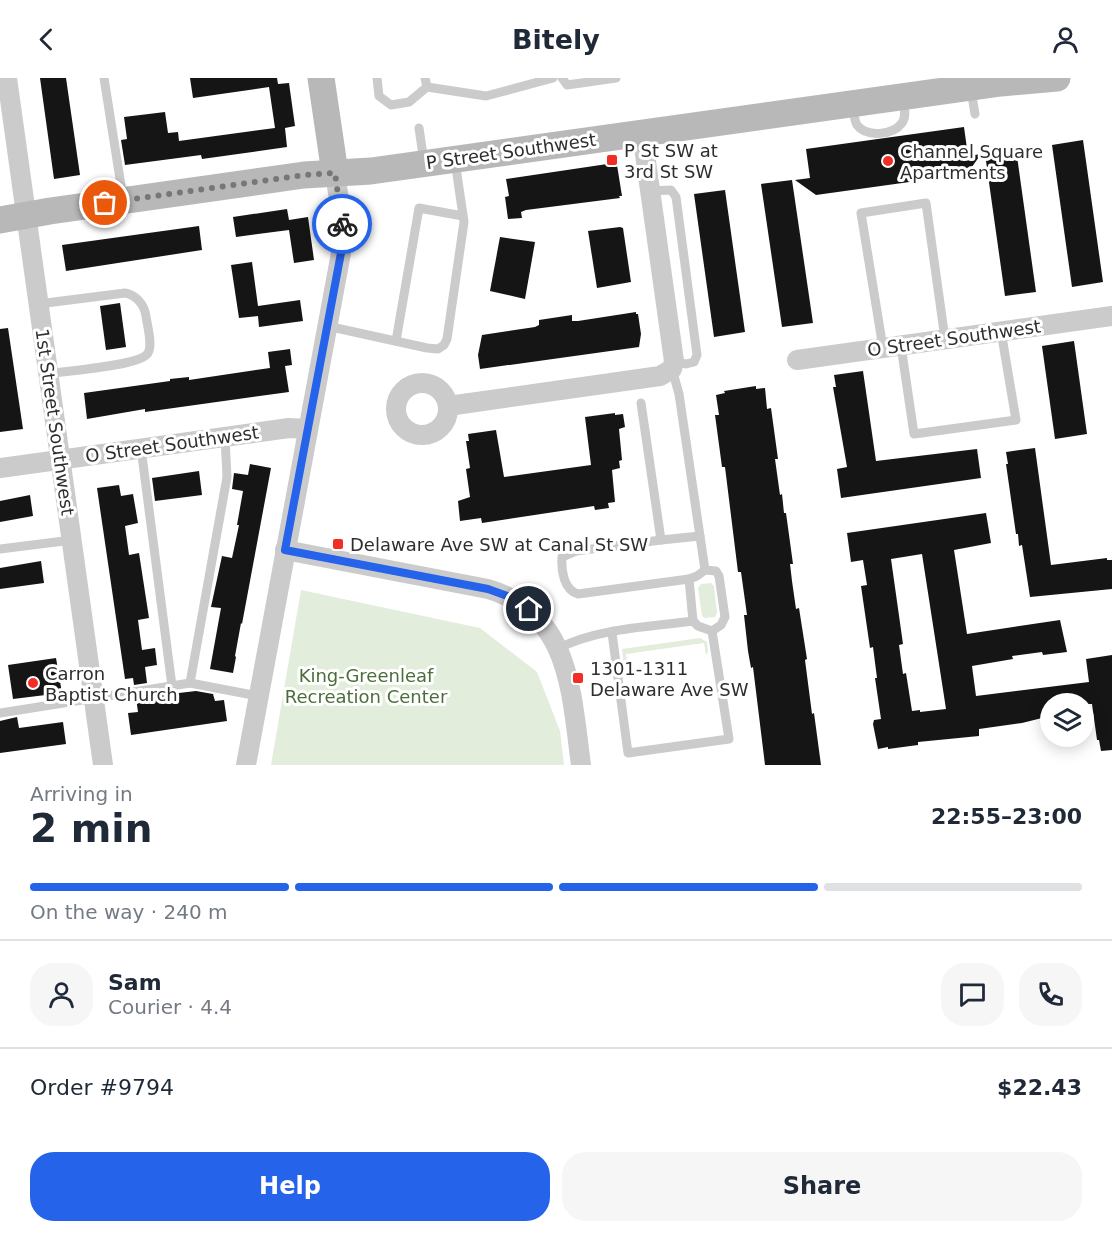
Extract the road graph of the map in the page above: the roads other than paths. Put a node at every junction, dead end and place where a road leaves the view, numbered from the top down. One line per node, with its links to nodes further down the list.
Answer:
1 (7, 78): 20 (street, 1st Street Southwest)
2 (104, 78): 18 (lane)
3 (321, 78): 17 (street)
4 (377, 78): 10 (lane)
5 (553, 78): 10 (lane)
6 (562, 78): 7 (lane)
7 (616, 78)
8 (1057, 78): 9 (street, P Street Southwest)
9 (1028, 79): 11 (street, P Street Southwest)
10 (426, 82)
11 (970, 87): 12 (lane); 14 (street, P Street Southwest)
12 (975, 114)
13 (419, 128): 16 (lane)
14 (642, 133): 15 (street, P Street Southwest); 29 (street)
15 (454, 159): 16 (street, P Street Southwest); 19 (lane)
16 (424, 163): 17 (street, P Street Southwest)
17 (335, 173): 18 (street, P Street Southwest); 23 (street)
18 (123, 200): 20 (street, P Street Southwest)
19 (463, 216): 26 (lane); 26 (lane)
20 (13, 218): 21 (street, 1st Street Southwest)
21 (38, 304): 30 (street, 1st Street Southwest); 30 (lane)
22 (1112, 316): 24 (street, O Street Southwest)
23 (327, 326): 26 (lane); 33 (street)
24 (1001, 332): 25 (street, O Street Southwest); 27 (lane)
25 (945, 339): 27 (street, O Street Southwest); 27 (lane)
26 (396, 341)
27 (892, 347): 28 (street, O Street Southwest)
28 (797, 360)
29 (673, 362): 32 (street); 38 (lane)
30 (47, 374): 36 (street, 1st Street Southwest)
31 (641, 403): 40 (lane)
32 (448, 406)
33 (308, 429): 34 (street, O Street Southwest); 42 (street)
34 (225, 437): 35 (street, O Street Southwest); 49 (lane)
35 (141, 448): 36 (street, O Street Southwest); 50 (lane)
36 (60, 460): 37 (street, O Street Southwest); 39 (street, 1st Street Southwest)
37 (0, 468)
38 (700, 536): 40 (lane); 43 (lane)
39 (72, 540): 41 (lane); 52 (street, 1st Street Southwest)
40 (661, 540): 44 (lane)
41 (0, 549)
42 (285, 550): 48 (street); 51 (street)
43 (705, 570): 44 (lane); 46 (lane)
44 (689, 579): 45 (lane)
45 (693, 621): 46 (lane); 47 (lane)
46 (712, 632): 47 (lane)
47 (612, 633): 48 (lane)
48 (559, 648): 56 (street)
49 (190, 683): 50 (lane); 51 (lane)
50 (172, 686): 52 (lane)
51 (258, 696): 55 (street)
52 (94, 699): 53 (lane); 54 (street, 1st Street Southwest)
53 (0, 713)
54 (103, 765)
55 (246, 765)
56 (581, 765)

